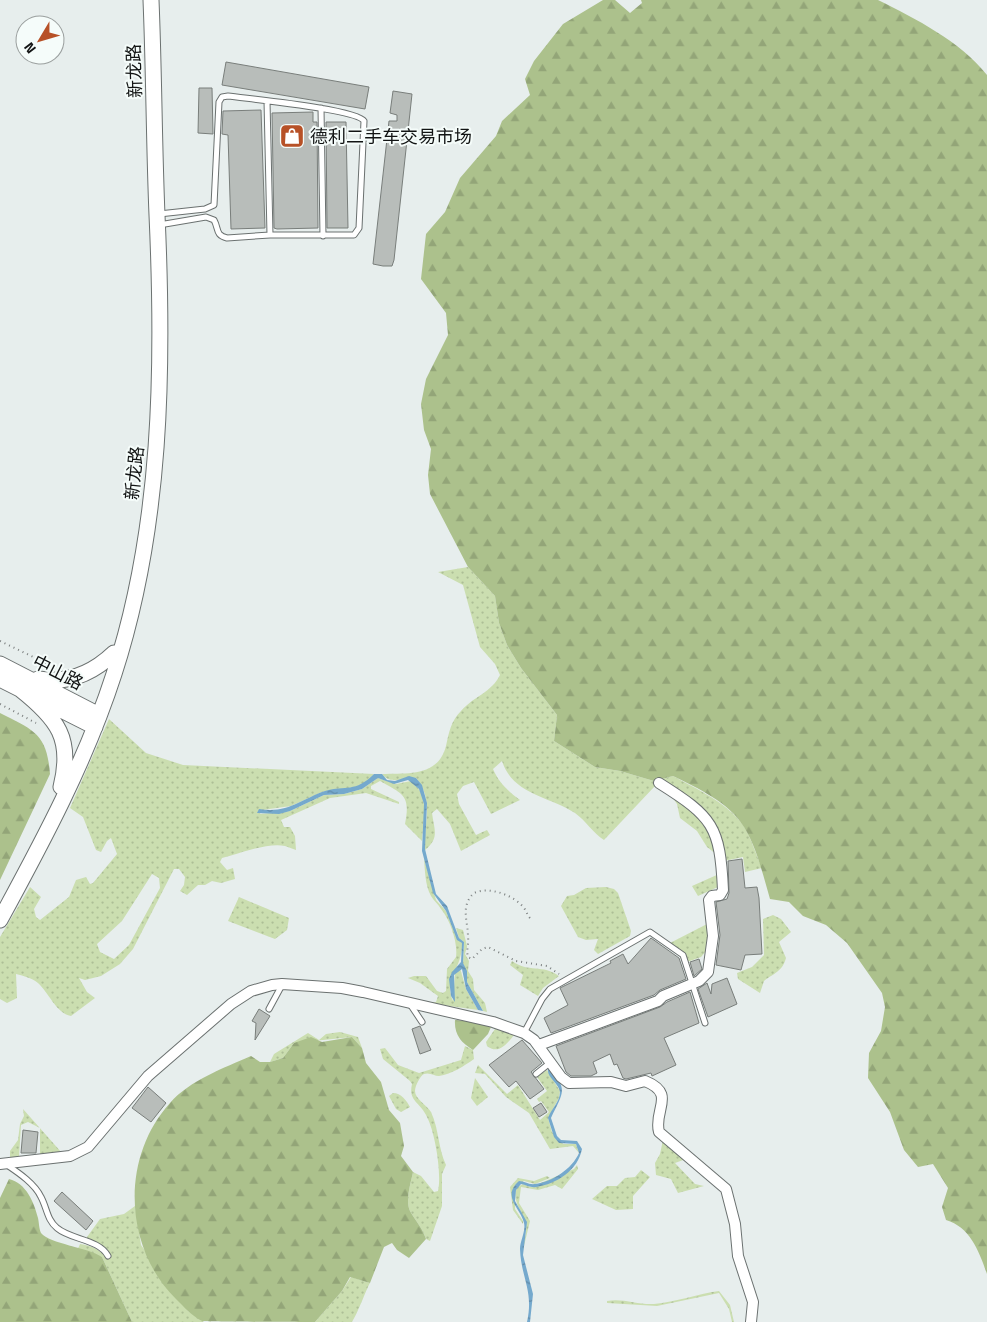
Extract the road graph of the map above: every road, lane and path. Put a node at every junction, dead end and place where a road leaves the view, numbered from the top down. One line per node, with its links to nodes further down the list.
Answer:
1 (146, 0): 5 (main road, 新龙路)
2 (151, 0): 5 (main road, 新龙路)
3 (267, 101): 4 (lane); 5 (lane); 6 (lane)
4 (322, 108): 7 (lane); 7 (lane)
5 (155, 220): 6 (lane); 9 (main road, 新龙路); 15 (main road, 新龙路)
6 (270, 235): 7 (lane)
7 (323, 236)
8 (0, 641): 11 (path)
9 (114, 654): 13 (main road); 15 (main road, 新龙路)
10 (0, 664): 13 (main road, 中山路)
11 (56, 667)
12 (0, 679): 13 (main road, 中山路)
13 (23, 683): 15 (main road, 中山路); 18 (main road)
14 (0, 704): 16 (path)
15 (94, 719): 18 (main road, 新龙路); 21 (main road, 新龙路)
16 (39, 724)
17 (659, 784): 23 (street)
18 (58, 799): 19 (main road, 新龙路)
19 (0, 910)
20 (530, 918): 22 (path)
21 (0, 920)
22 (567, 979): 23 (lane); 29 (lane)
23 (693, 983): 28 (lane); 30 (street)
24 (282, 984): 25 (street); 26 (lane); 33 (street)
25 (410, 1004): 27 (lane); 29 (street)
26 (269, 1009)
27 (422, 1022)
28 (704, 1023)
29 (524, 1033): 30 (street)
30 (539, 1045): 31 (street)
31 (551, 1062): 32 (lane); 35 (street)
32 (536, 1074)
33 (3, 1163): 34 (lane)
34 (108, 1256)
35 (751, 1322)

